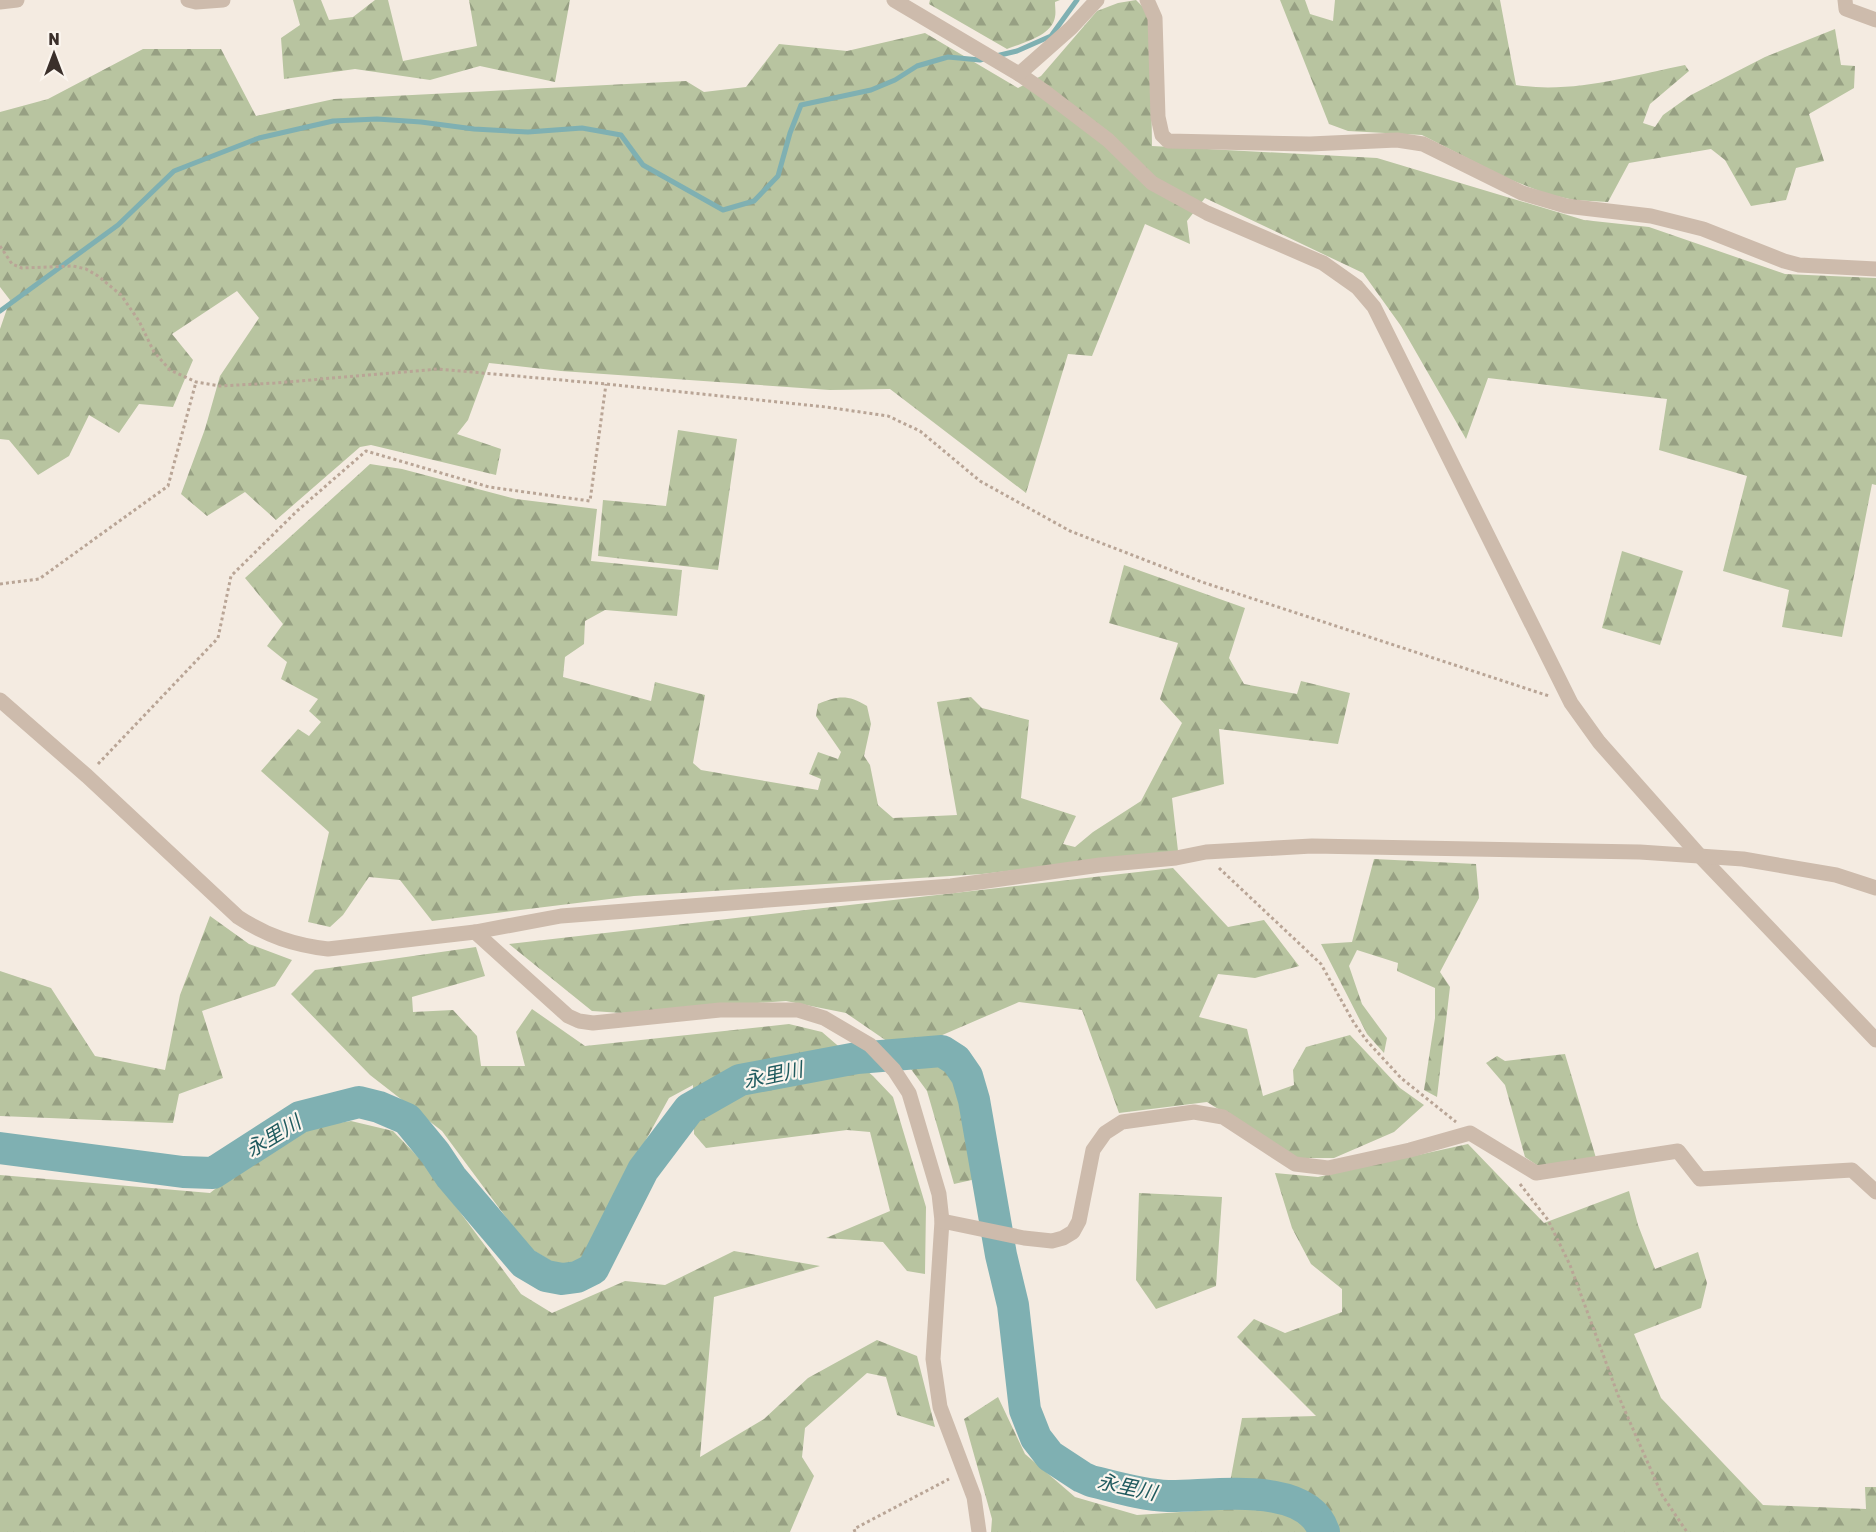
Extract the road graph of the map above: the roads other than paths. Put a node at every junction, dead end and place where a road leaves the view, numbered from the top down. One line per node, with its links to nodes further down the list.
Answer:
1 (17, 0): 8 (street)
2 (188, 0): 3 (street)
3 (223, 0)
4 (894, 0): 10 (street)
5 (1097, 0): 10 (street)
6 (1148, 0): 11 (street)
7 (1845, 0): 9 (street)
8 (0, 2)
9 (1876, 20)
10 (1019, 75): 13 (street)
11 (1876, 269)
12 (0, 700): 15 (street)
13 (1700, 856): 14 (street); 15 (street); 16 (street)
14 (1876, 888)
15 (475, 932): 18 (street)
16 (1876, 1040)
17 (1876, 1192): 18 (street)
18 (942, 1221): 19 (street)
19 (979, 1532)

